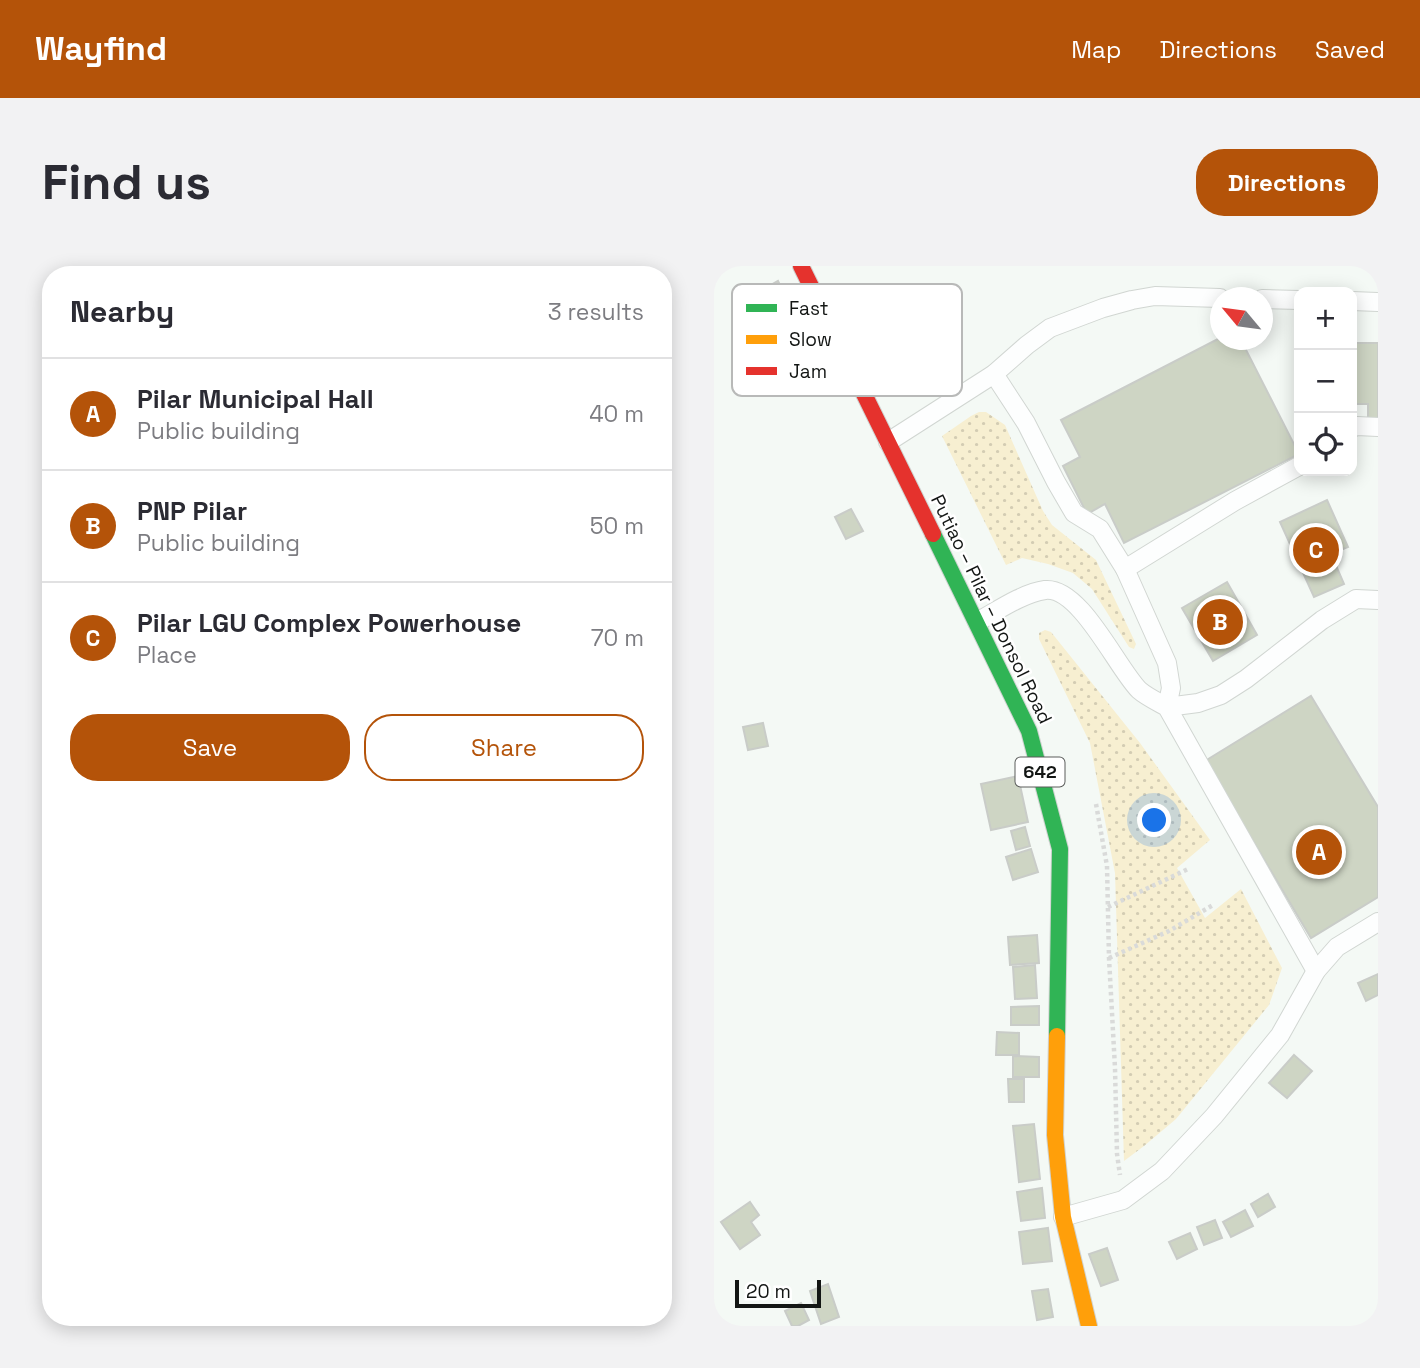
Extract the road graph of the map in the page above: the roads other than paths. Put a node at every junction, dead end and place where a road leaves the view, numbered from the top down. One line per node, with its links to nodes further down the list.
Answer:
1 (801, 266): 2 (main road, Putiao – Pilar – Donsol Road / 642)
2 (810, 284)
3 (1210, 298): 8 (lane)
4 (1273, 299): 5 (lane)
5 (1294, 300)
6 (1357, 301): 7 (lane)
7 (1378, 302)
8 (993, 374): 9 (lane); 16 (lane)
9 (962, 394)
10 (865, 396): 14 (main road, Putiao – Pilar – Donsol Road / 642)
11 (959, 396): 14 (lane)
12 (1357, 426): 13 (lane)
13 (1378, 427)
14 (888, 442): 20 (main road, Putiao – Pilar – Donsol Road / 642)
15 (1294, 469): 16 (lane)
16 (1125, 569): 21 (lane)
17 (1378, 590): 18 (lane)
18 (1356, 599): 19 (lane); 21 (lane)
19 (1378, 600)
20 (976, 622): 21 (lane); 24 (main road, Putiao – Pilar – Donsol Road / 642)
21 (1167, 707): 23 (lane)
22 (1378, 922): 23 (lane)
23 (1316, 971): 24 (lane)
24 (1063, 1217): 25 (main road, Putiao – Pilar – Donsol Road / 642)
25 (1089, 1326)

